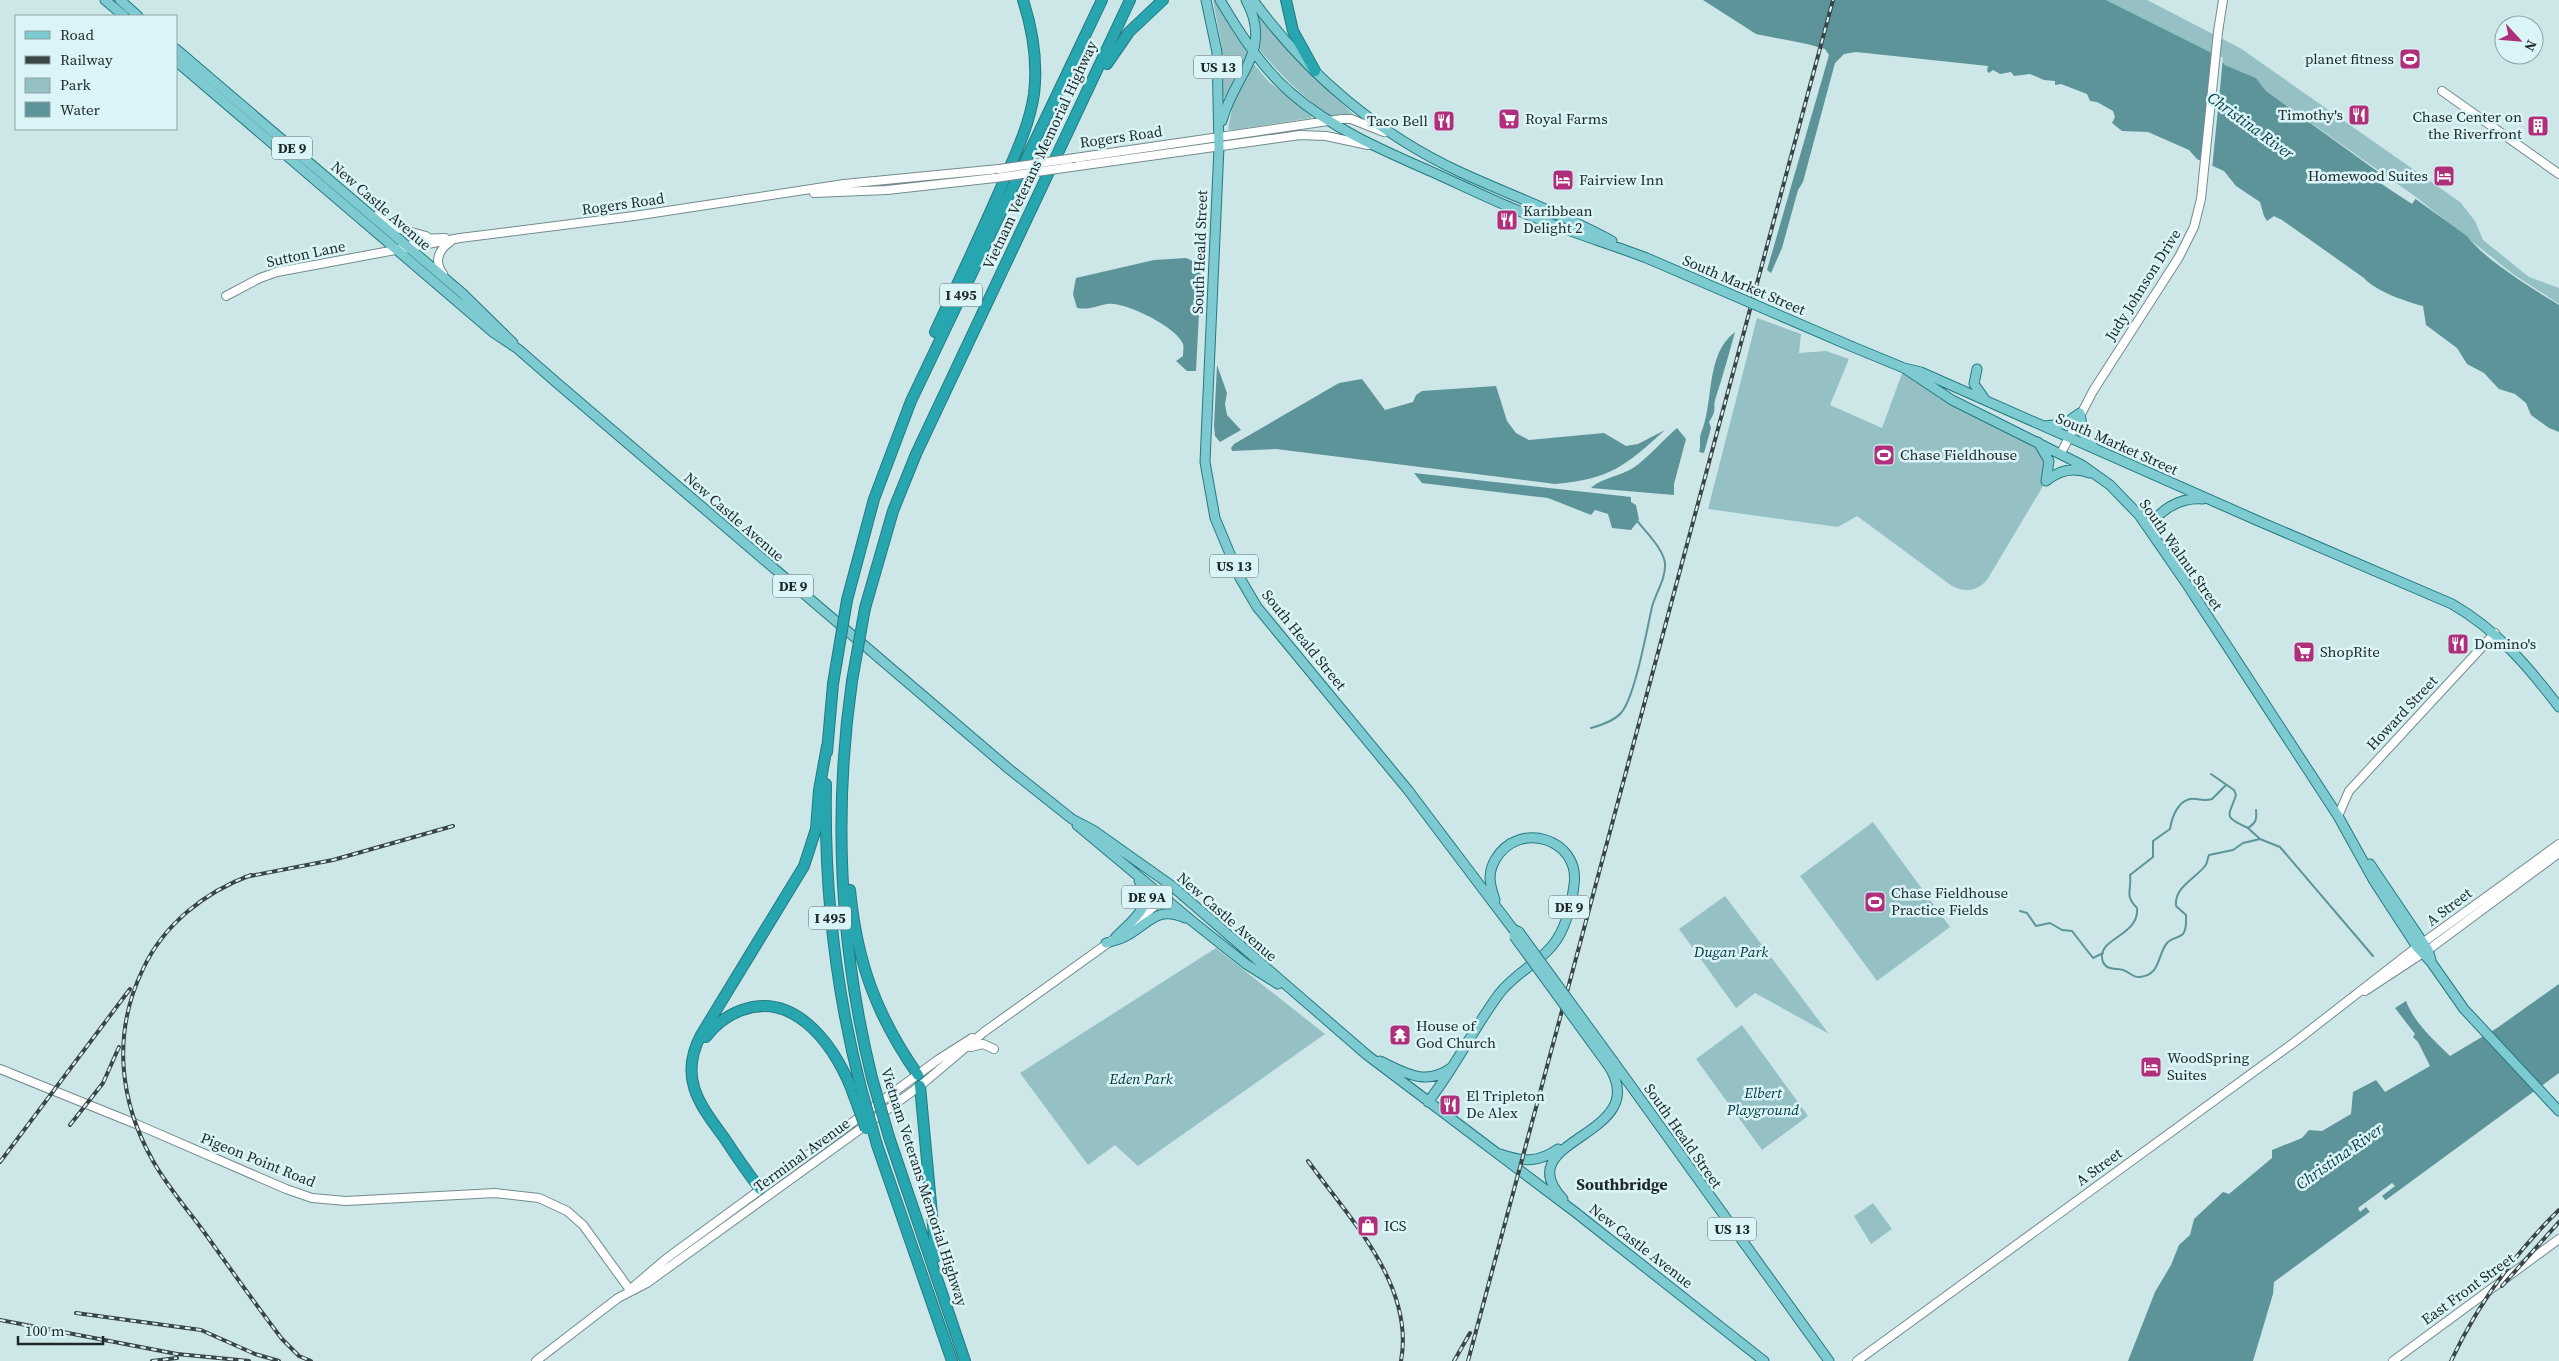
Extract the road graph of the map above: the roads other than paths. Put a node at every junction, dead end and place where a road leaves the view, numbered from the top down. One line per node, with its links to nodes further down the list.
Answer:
1 (105, 0): 13 (main road)
2 (120, 0): 14 (main road)
3 (1023, 0): 41 (highway)
4 (1102, 0): 41 (highway, Vietnam Veterans Memorial Highway / I 495)
5 (1130, 0): 21 (highway, Vietnam Veterans Memorial Highway / I 495)
6 (1163, 0): 21 (highway)
7 (1206, 0): 22 (main road, South Heald Street / US 13)
8 (1220, 0): 16 (main road, South Market Street)
9 (1246, 0): 16 (main road, South Heald Street / US 13)
10 (1253, 0): 18 (main road, South Market Street)
11 (1286, 0): 18 (highway)
12 (2223, 0): 42 (street, Judy Johnson Drive)
13 (123, 15)
14 (137, 15)
15 (178, 51): 28 (main road, New Castle Avenue / DE 9)
16 (1254, 53): 20 (main road, South Market Street); 22 (main road, South Heald Street / US 13)
17 (178, 63): 32 (main road, New Castle Avenue / DE 9)
18 (1315, 71): 23 (main road, South Market Street)
19 (2442, 92): 26 (street)
20 (1328, 120): 22 (street, Rogers Road); 23 (street, Rogers Road); 25 (main road, South Market Street)
21 (1071, 128): 54 (highway, Vietnam Veterans Memorial Highway / I 495, bridge)
22 (1218, 136): 24 (main road, South Heald Street / US 13); 27 (street, Rogers Road, bridge)
23 (1393, 136): 33 (main road, South Market Street)
24 (1219, 147): 25 (street, Rogers Road); 27 (street, Rogers Road, bridge); 62 (main road, South Heald Street / US 13)
25 (1379, 147): 33 (main road, South Market Street)
26 (2559, 174)
27 (790, 193): 30 (street, Rogers Road)
28 (367, 211): 29 (street); 31 (main road, New Castle Avenue / DE 9)
29 (433, 238): 30 (street, Rogers Road); 31 (street, Rogers Road)
30 (460, 238): 31 (street, Rogers Road); 35 (street)
31 (408, 247): 32 (street, Rogers Road); 34 (street); 35 (main road, New Castle Avenue / DE 9)
32 (396, 250): 34 (main road, New Castle Avenue / DE 9); 36 (street, Sutton Lane)
33 (1631, 252): 38 (main road, South Market Street, bridge)
34 (412, 263): 37 (main road, New Castle Avenue / DE 9)
35 (451, 283): 37 (main road, New Castle Avenue / DE 9)
36 (226, 296)
37 (518, 349): 56 (main road, New Castle Avenue / DE 9)
38 (1904, 368): 40 (main road, South Market Street); 45 (main road, South Walnut Street)
39 (1977, 369): 40 (main road)
40 (1986, 400): 43 (main road, South Market Street)
41 (910, 401): 53 (highway, Vietnam Veterans Memorial Highway / I 495, bridge)
42 (2080, 413): 43 (main road); 44 (street, Judy Johnson Drive); 46 (main road)
43 (2043, 426): 44 (main road, South Market Street)
44 (2068, 438): 46 (main road, South Market Street); 47 (street, Judy Johnson Drive)
45 (2038, 442): 47 (main road, South Walnut Street); 48 (main road)
46 (2096, 450): 49 (main road, South Market Street)
47 (2061, 453): 48 (main road, South Walnut Street)
48 (2097, 475): 50 (main road, South Walnut Street)
49 (2208, 499): 50 (main road); 51 (main road, South Market Street)
50 (2148, 527): 55 (main road, South Walnut Street)
51 (2495, 633): 52 (main road, South Market Street); 55 (street, Howard Street)
52 (2559, 707)
53 (827, 746): 77 (highway, Vietnam Veterans Memorial Highway / I 495); 82 (highway)
54 (841, 804): 75 (highway); 86 (highway, Vietnam Veterans Memorial Highway / I 495, bridge)
55 (2338, 816): 66 (main road, South Walnut Street)
56 (1072, 819): 59 (main road, New Castle Avenue / DE 9); 60 (main road, New Castle Avenue / DE 9)
57 (2559, 844): 66 (street, A Street)
58 (2559, 853): 66 (street, A Street)
59 (1116, 857): 61 (main road, New Castle Avenue / DE 9); 64 (main road, DE 9A)
60 (1172, 886): 61 (street, Terminal Avenue / DE 9A); 67 (main road, New Castle Avenue / DE 9)
61 (1164, 896): 63 (main road, New Castle Avenue / DE 9); 64 (street, Terminal Avenue / DE 9A)
62 (1498, 909): 71 (main road, DE 9); 72 (main road, South Heald Street / US 13, bridge)
63 (1192, 921): 65 (main road); 67 (main road, New Castle Avenue / DE 9)
64 (1115, 938): 65 (street, Terminal Avenue / DE 9A)
65 (1106, 944): 68 (street, Terminal Avenue / DE 9A)
66 (2422, 949): 79 (main road, South Walnut Street); 92 (street, A Street)
67 (1286, 988): 70 (main road, New Castle Avenue / DE 9)
68 (984, 1032): 73 (street, Terminal Avenue / DE 9A); 75 (street, Terminal Avenue / DE 9A)
69 (994, 1049): 73 (street)
70 (1368, 1055): 71 (main road, DE 9); 78 (main road, New Castle Avenue / DE 9)
71 (1458, 1060): 78 (main road)
72 (1610, 1063): 80 (main road, South Heald Street / US 13); 91 (main road, South Heald Street / US 13)
73 (944, 1068): 76 (street, Terminal Avenue / DE 9A)
74 (0, 1069): 85 (street, Pigeon Point Road)
75 (918, 1075): 76 (street); 82 (street, Terminal Avenue / DE 9A)
76 (920, 1086): 82 (street, Terminal Avenue / DE 9A); 86 (highway)
77 (858, 1092): 82 (highway); 88 (highway, Vietnam Veterans Memorial Highway / I 495, bridge)
78 (1428, 1102): 81 (main road, New Castle Avenue / DE 9)
79 (2559, 1110)
80 (1580, 1136): 81 (main road); 83 (main road, US 13)
81 (1495, 1152): 83 (main road, New Castle Avenue / DE 9)
82 (764, 1191): 85 (street, Terminal Avenue / DE 9A)
83 (1575, 1212): 90 (main road, New Castle Avenue / US 13)
84 (2559, 1240): 93 (street, East Front Street)
85 (630, 1290): 87 (street, Terminal Avenue / DE 9A)
86 (947, 1304): 89 (highway, Vietnam Veterans Memorial Highway / I 495)
87 (536, 1361)
88 (952, 1361)
89 (965, 1361)
90 (1764, 1361)
91 (1829, 1361)
92 (1857, 1361)
93 (2393, 1361)

